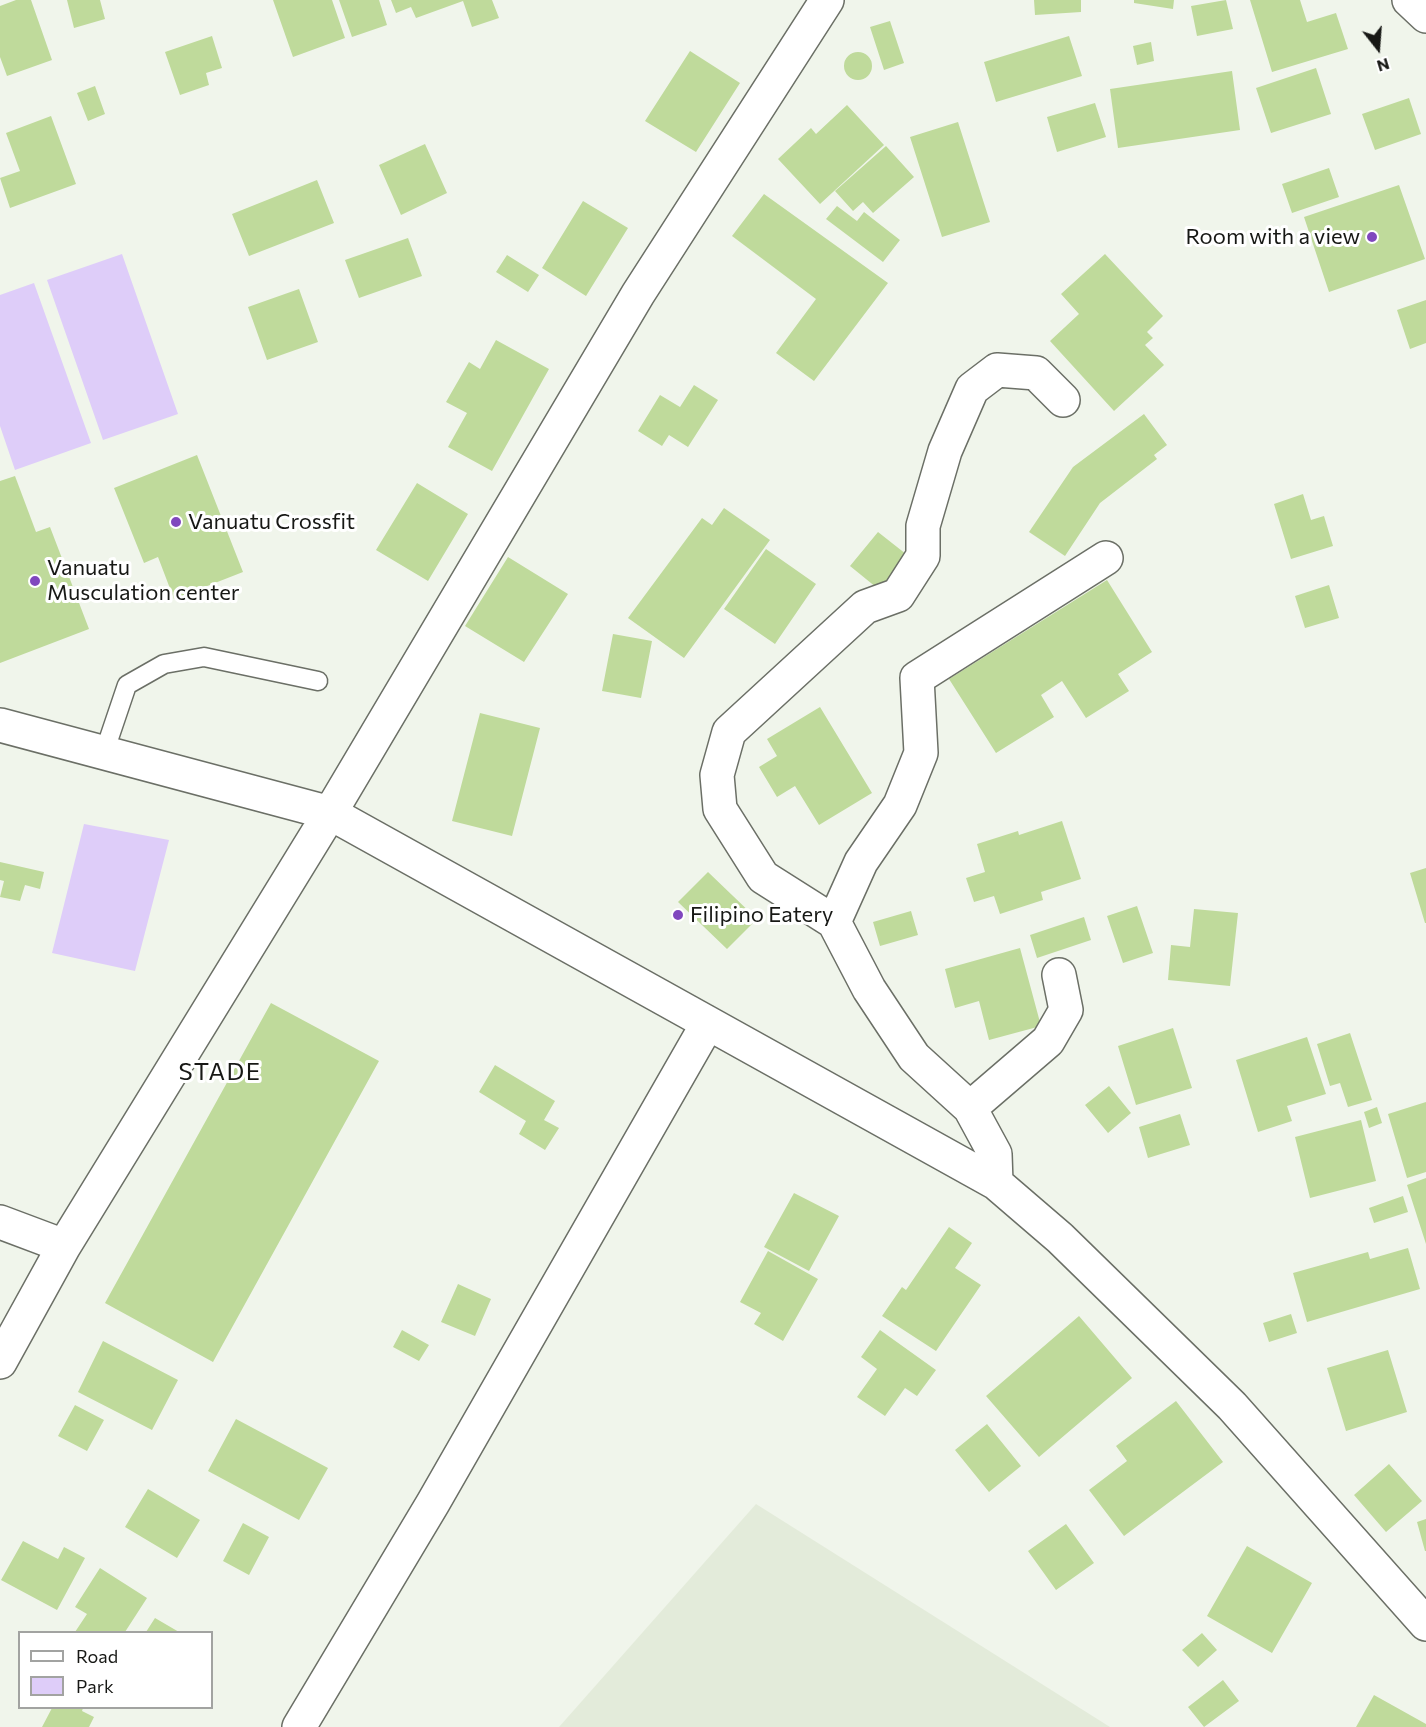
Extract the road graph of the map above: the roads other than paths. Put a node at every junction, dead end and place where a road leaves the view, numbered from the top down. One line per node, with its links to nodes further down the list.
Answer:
1 (827, 0): 7 (street)
2 (1063, 400): 8 (street)
3 (1106, 558): 8 (street)
4 (318, 681): 6 (lane)
5 (0, 725): 6 (street)
6 (104, 753): 7 (street)
7 (330, 813): 10 (street); 14 (street)
8 (834, 922): 11 (street)
9 (1059, 975): 11 (street)
10 (708, 1023): 12 (street); 17 (street)
11 (970, 1108): 12 (street)
12 (996, 1184): 16 (street)
13 (0, 1222): 14 (street)
14 (64, 1246): 15 (street)
15 (0, 1362)
16 (1426, 1624)
17 (299, 1727)

